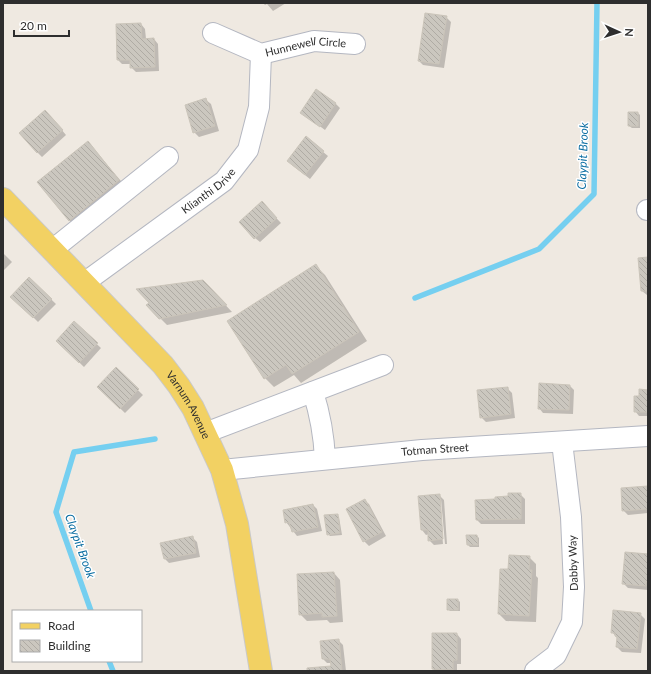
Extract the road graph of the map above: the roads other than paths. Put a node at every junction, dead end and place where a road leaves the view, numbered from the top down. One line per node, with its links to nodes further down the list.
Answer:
1 (213, 34): 3 (street, Hunnewell Circle)
2 (356, 44): 3 (street, Hunnewell Circle)
3 (261, 54): 7 (street, Klianthi Drive)
4 (168, 157): 6 (street)
5 (3, 198): 6 (main road, Varnum Avenue)
6 (52, 250): 7 (main road, Varnum Avenue)
7 (84, 283): 10 (main road, Varnum Avenue)
8 (383, 365): 9 (street)
9 (313, 392): 10 (street); 13 (street)
10 (205, 433): 14 (main road, Varnum Avenue)
11 (648, 436): 12 (street, Totman Street)
12 (562, 442): 13 (street, Totman Street); 16 (street, Dabby Way)
13 (325, 459): 14 (street, Totman Street)
14 (222, 470): 15 (main road, Varnum Avenue)
15 (261, 671)
16 (535, 671)

